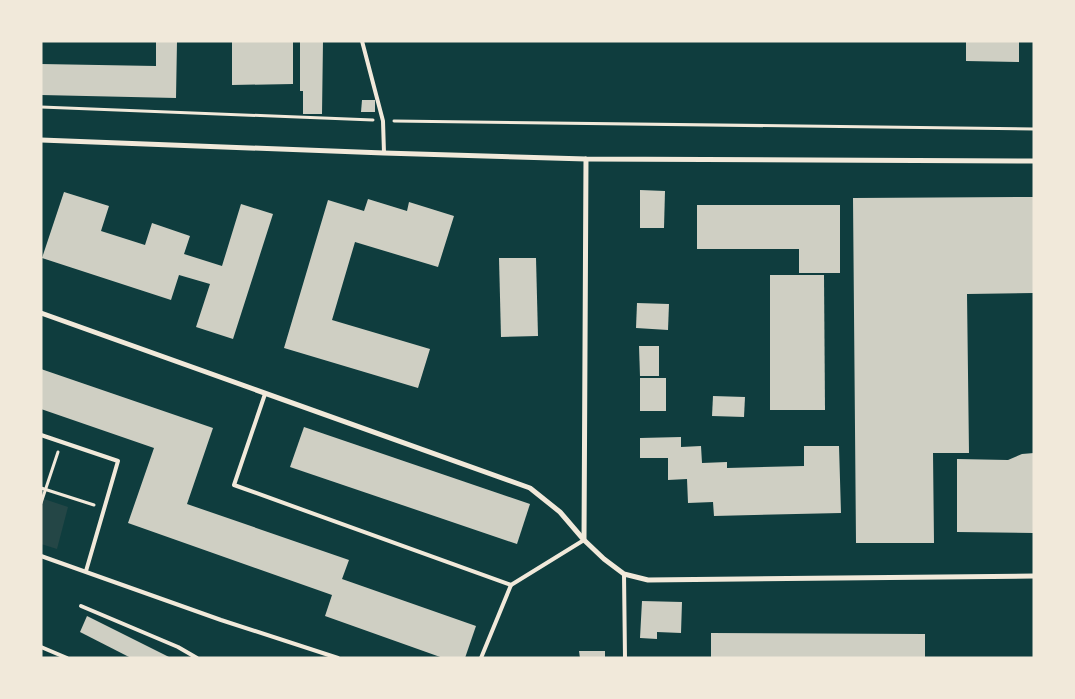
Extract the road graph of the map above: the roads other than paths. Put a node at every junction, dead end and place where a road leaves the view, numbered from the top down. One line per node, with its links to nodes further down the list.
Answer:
1 (362, 41): 3 (lane)
2 (41, 140): 3 (street)
3 (384, 153): 4 (street)
4 (586, 159): 5 (street); 9 (street)
5 (1034, 161)
6 (41, 313): 7 (street)
7 (265, 394): 9 (street); 14 (lane)
8 (41, 435): 11 (lane)
9 (584, 540): 12 (street); 14 (lane)
10 (41, 556): 11 (lane)
11 (86, 572): 19 (lane)
12 (624, 574): 13 (street); 21 (lane)
13 (1034, 576)
14 (511, 585): 20 (lane)
15 (81, 606): 18 (lane)
16 (41, 647): 17 (lane)
17 (67, 658)
18 (197, 658)
19 (338, 658)
20 (481, 658)
21 (625, 658)

